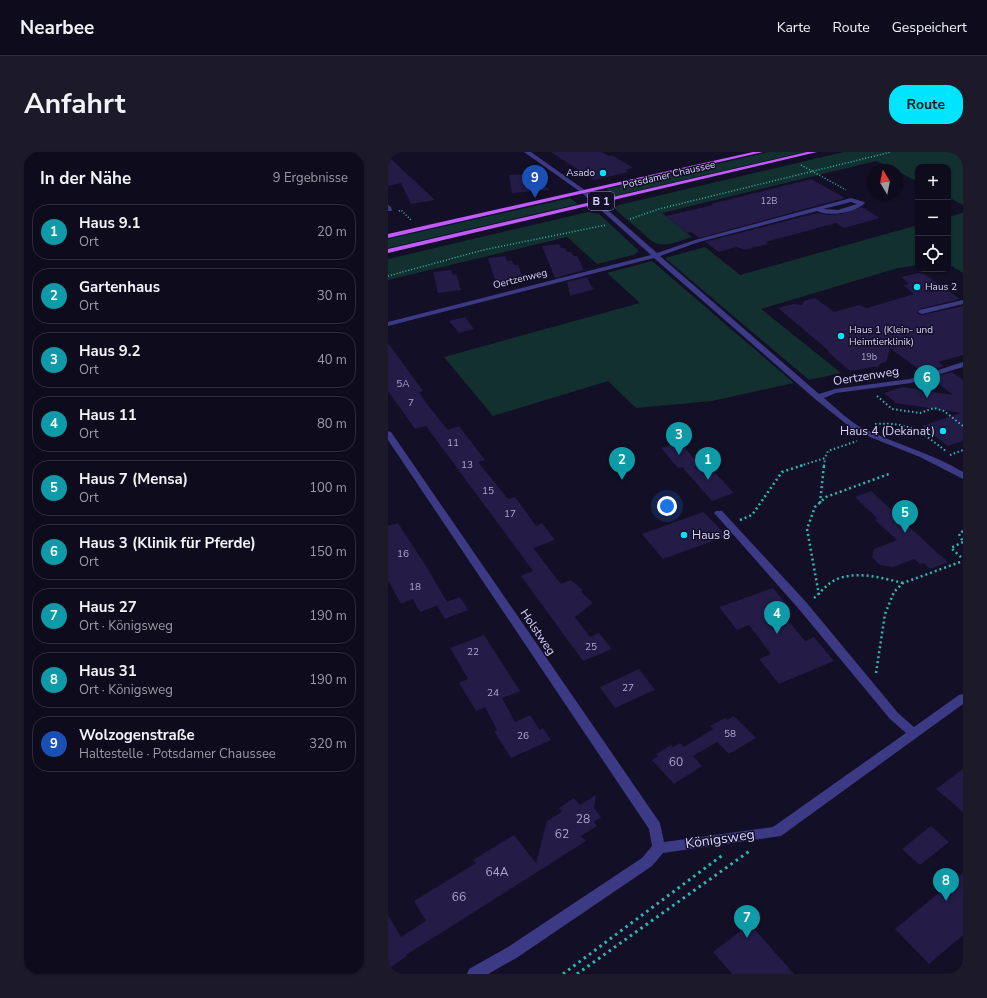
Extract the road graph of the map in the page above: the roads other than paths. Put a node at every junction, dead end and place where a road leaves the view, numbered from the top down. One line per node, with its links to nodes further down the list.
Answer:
1 (527, 152): 5 (street)
2 (760, 152): 4 (main road, Potsdamer Chaussee / B 1)
3 (814, 152): 6 (main road, Potsdamer Chaussee / B 1)
4 (750, 153): 5 (main road, Potsdamer Chaussee / B 1)
5 (584, 192): 6 (street); 8 (main road, Potsdamer Chaussee / B 1)
6 (596, 202): 9 (main road, Potsdamer Chaussee / B 1); 10 (street)
7 (817, 209): 7 (street, Oertzenweg); 10 (street, Oertzenweg)
8 (388, 236)
9 (388, 251)
10 (656, 255): 13 (street, Oertzenweg); 15 (street, Oertzenweg)
11 (963, 302): 12 (street)
12 (922, 312)
13 (388, 324)
14 (963, 364): 15 (street, Oertzenweg)
15 (818, 397): 17 (street, Oertzenweg)
16 (388, 434): 21 (street, Holstweg)
17 (963, 476)
18 (719, 513): 20 (street)
19 (963, 698): 20 (street, Königsweg)
20 (914, 733): 21 (street, Königsweg)
21 (659, 848): 22 (street)
22 (474, 974)

